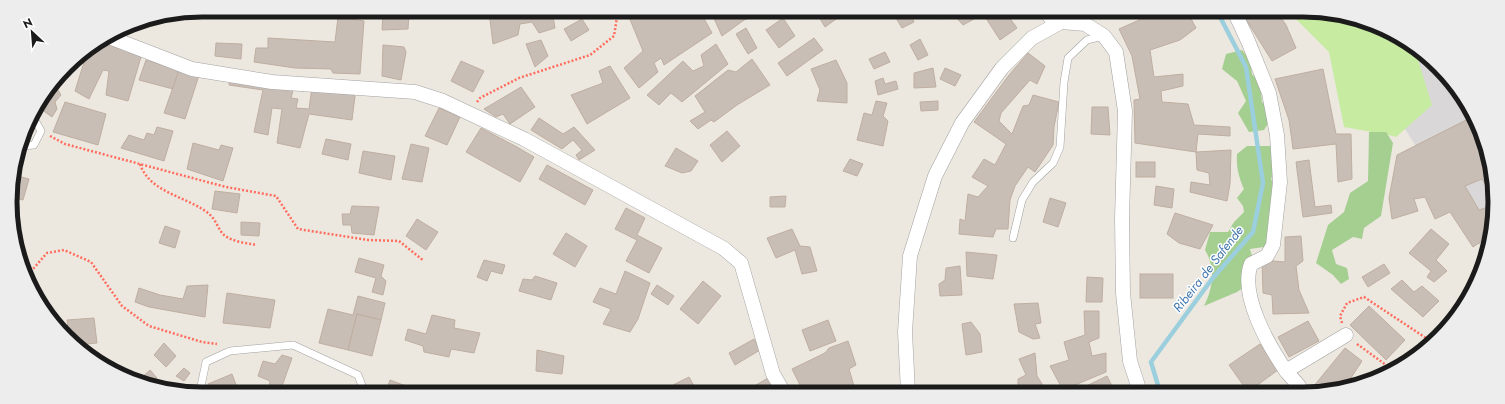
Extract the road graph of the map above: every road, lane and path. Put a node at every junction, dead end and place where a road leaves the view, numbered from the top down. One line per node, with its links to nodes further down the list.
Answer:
1 (617, 17): 7 (path)
2 (1046, 17): 4 (lane)
3 (1237, 17): 20 (street)
4 (1052, 26): 5 (street); 24 (street)
5 (1104, 36): 12 (lane); 25 (street)
6 (114, 39): 7 (street)
7 (468, 113): 23 (street)
8 (35, 121): 9 (lane)
9 (41, 131): 10 (lane); 11 (path)
10 (26, 146)
11 (140, 164): 13 (path); 14 (path)
12 (1013, 238)
13 (257, 245)
14 (424, 261)
15 (30, 270): 18 (path)
16 (1346, 335): 17 (path); 19 (path); 20 (street)
17 (1427, 339)
18 (224, 346)
19 (1388, 366)
20 (1286, 371): 26 (street)
21 (201, 387): 22 (lane)
22 (362, 387)
23 (781, 387)
24 (908, 387)
25 (1138, 387)
26 (1300, 387)

